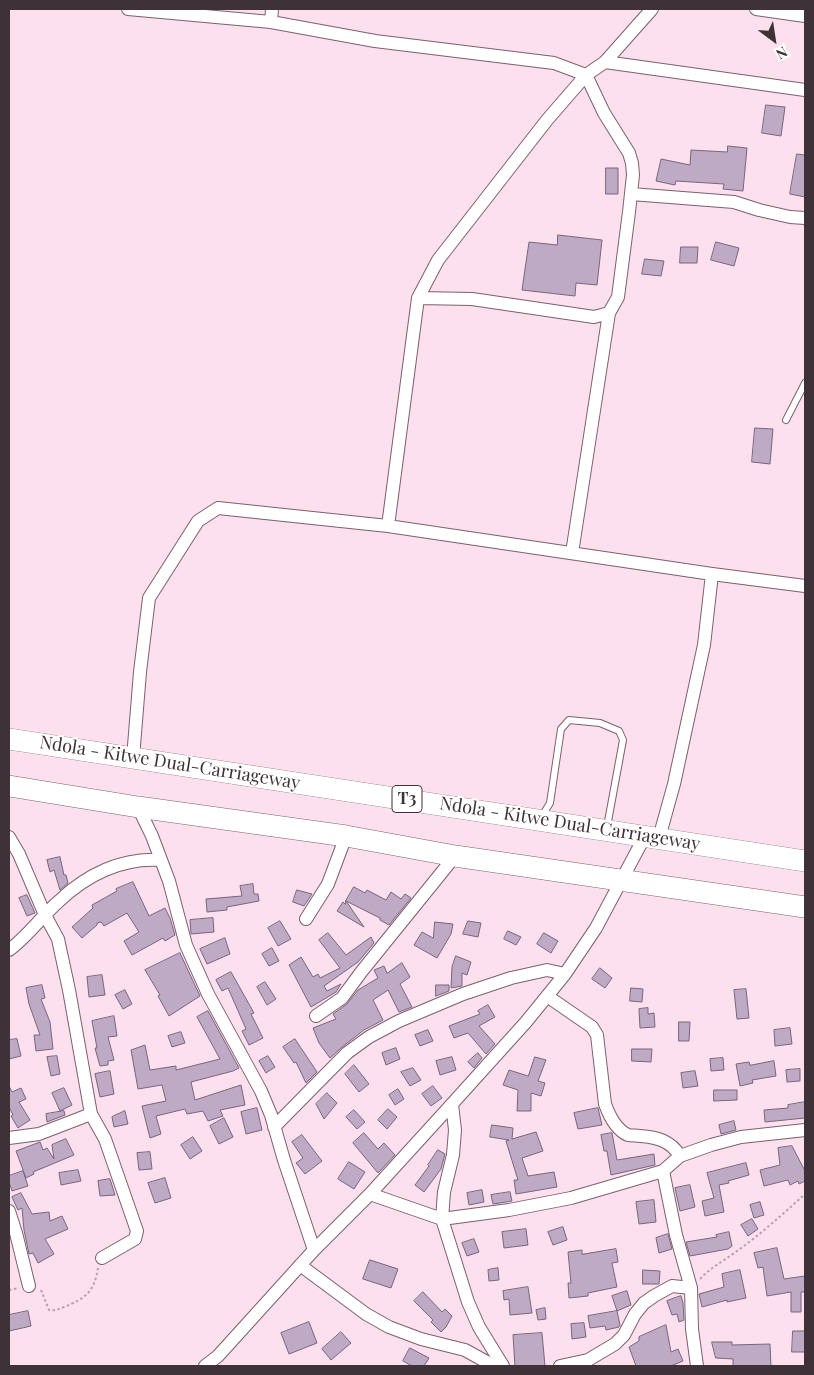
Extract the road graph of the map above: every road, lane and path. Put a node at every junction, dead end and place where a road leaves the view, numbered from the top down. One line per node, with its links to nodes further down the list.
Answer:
1 (128, 9): 6 (street)
2 (272, 9): 6 (street)
3 (652, 9): 7 (street)
4 (756, 9): 5 (street)
5 (805, 16)
6 (271, 22): 8 (street)
7 (604, 62): 8 (street); 9 (street)
8 (586, 75): 10 (street); 12 (street)
9 (805, 90)
10 (631, 194): 11 (street); 13 (street)
11 (805, 218)
12 (418, 298): 13 (street); 16 (street)
13 (609, 314): 17 (street)
14 (805, 383): 15 (lane)
15 (786, 420)
16 (388, 526): 17 (street); 21 (street)
17 (572, 553): 18 (street)
18 (712, 574): 19 (street); 28 (street)
19 (805, 586)
20 (9, 738): 21 (highway, Ndola - Kitwe Dual-Carriageway / T3)
21 (133, 758): 24 (highway, Ndola - Kitwe Dual-Carriageway / T3)
22 (9, 786): 23 (highway)
23 (138, 807): 26 (highway); 30 (street)
24 (540, 820): 25 (highway, Ndola - Kitwe Dual-Carriageway / T3); 25 (lane)
25 (607, 830): 28 (highway, Ndola - Kitwe Dual-Carriageway / T3)
26 (346, 836): 29 (highway); 35 (street)
27 (9, 837): 34 (street)
28 (652, 837): 31 (highway, Ndola - Kitwe Dual-Carriageway / T3); 32 (street)
29 (455, 856): 32 (highway); 39 (street)
30 (161, 860): 34 (street); 42 (street)
31 (805, 861)
32 (623, 881): 33 (highway); 37 (street)
33 (805, 907)
34 (45, 915): 36 (street); 41 (street)
35 (306, 919)
36 (9, 950)
37 (565, 974): 38 (street); 42 (street)
38 (547, 996): 40 (street); 45 (street)
39 (316, 1016)
40 (452, 1104): 47 (street); 50 (street)
41 (91, 1114): 44 (street); 52 (street)
42 (274, 1127): 51 (street)
43 (805, 1130): 45 (street)
44 (9, 1138)
45 (680, 1156): 46 (street)
46 (662, 1171): 50 (street); 55 (street)
47 (370, 1194): 50 (street); 51 (street)
48 (805, 1194): 55 (path)
49 (9, 1211): 54 (street)
50 (442, 1219): 58 (street)
51 (314, 1250): 53 (street)
52 (102, 1258): 54 (path)
53 (300, 1265): 56 (street); 57 (street)
54 (29, 1286)
55 (691, 1288): 59 (street); 60 (street)
56 (205, 1366)
57 (494, 1366)
58 (502, 1366)
59 (560, 1366)
60 (697, 1366)

